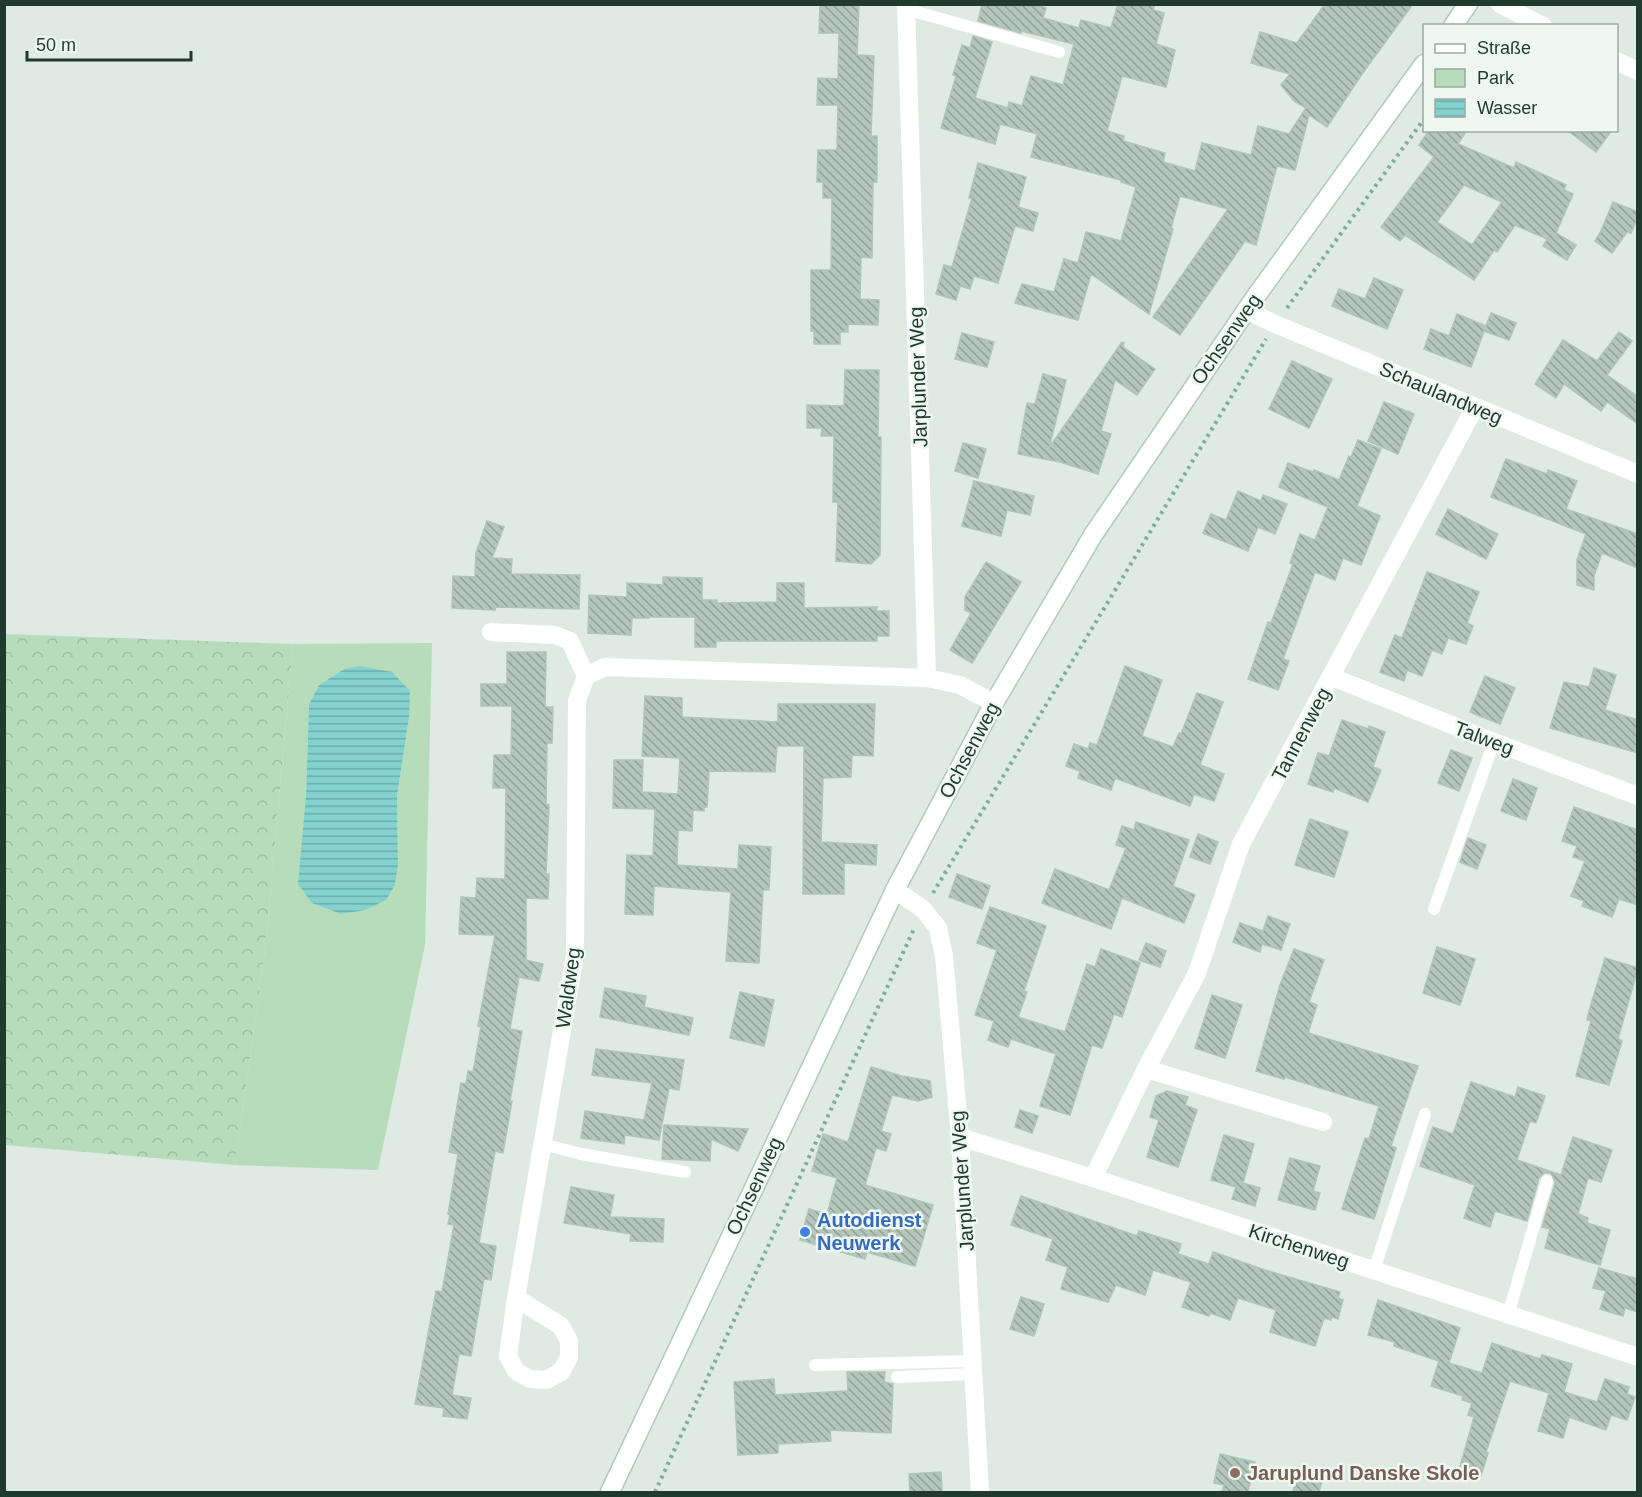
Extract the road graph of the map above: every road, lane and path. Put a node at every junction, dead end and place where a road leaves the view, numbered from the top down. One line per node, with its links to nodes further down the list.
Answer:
1 (1468, 4): 4 (street)
2 (1500, 4): 5 (street)
3 (906, 7): 6 (lane); 18 (street, Jarplunder Weg)
4 (1454, 24)
5 (1539, 24)
6 (1059, 52)
7 (1618, 61): 9 (street)
8 (1423, 67): 11 (street, Ochsenweg)
9 (1638, 71)
10 (1423, 122): 12 (path)
11 (1246, 310): 12 (street, Schaulandweg); 19 (street, Ochsenweg)
12 (1275, 324): 13 (street, Schaulandweg); 23 (path)
13 (1474, 407): 14 (street, Schaulandweg); 17 (street, Tannenweg)
14 (1638, 474)
15 (490, 632): 16 (street)
16 (585, 676): 18 (street); 29 (street, Waldweg)
17 (1332, 677): 20 (street, Talweg); 25 (street, Tannenweg)
18 (927, 678): 19 (street)
19 (994, 703): 22 (street, Ochsenweg)
20 (1494, 742): 21 (street, Talweg); 24 (lane)
21 (1638, 796)
22 (894, 890): 23 (street, Jarplunder Weg); 40 (street, Ochsenweg)
23 (923, 909): 28 (street, Jarplunder Weg); 41 (path)
24 (1434, 909)
25 (1146, 1069): 27 (street); 31 (street, Tannenweg)
26 (1425, 1114): 33 (lane)
27 (1323, 1122)
28 (960, 1137): 31 (street, Kirchenweg); 38 (street, Jarplunder Weg)
29 (542, 1144): 30 (lane); 34 (street, Waldweg)
30 (685, 1172)
31 (1093, 1178): 33 (street, Kirchenweg)
32 (1547, 1181): 35 (lane)
33 (1374, 1270): 35 (street, Kirchenweg)
34 (516, 1298): 34 (street, Waldweg)
35 (1508, 1315): 36 (street, Kirchenweg)
36 (1638, 1357)
37 (815, 1365): 38 (lane)
38 (973, 1367): 39 (lane); 42 (street, Jarplunder Weg)
39 (897, 1377)
40 (610, 1492)
41 (655, 1492)
42 (980, 1492)

